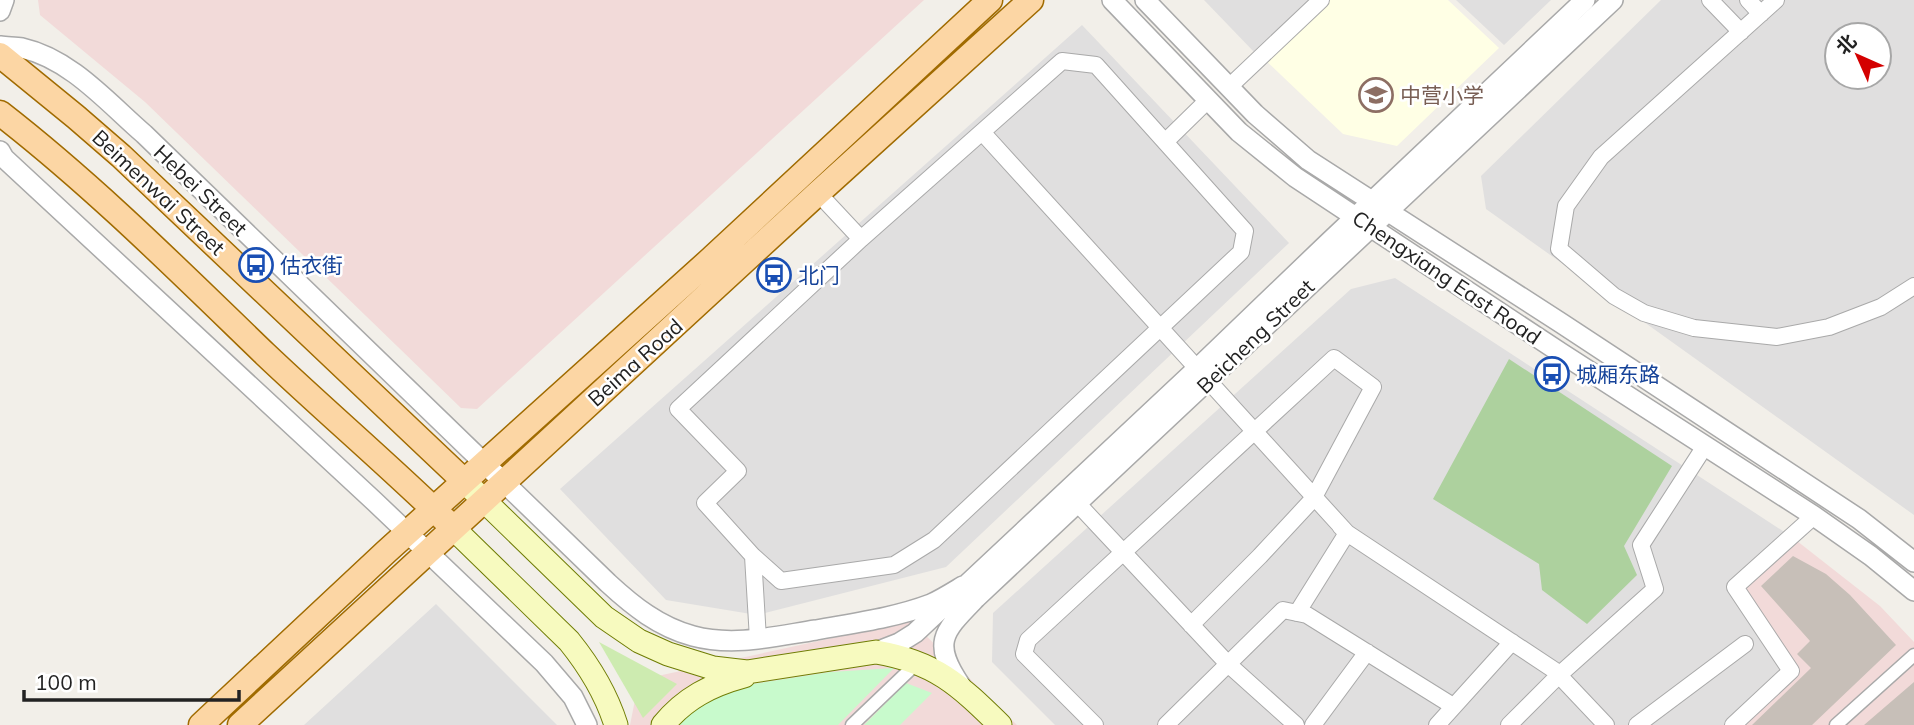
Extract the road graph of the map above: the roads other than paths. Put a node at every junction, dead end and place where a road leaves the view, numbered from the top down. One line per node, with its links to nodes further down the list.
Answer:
1 (4, 0): 12 (street)
2 (990, 0): 20 (main road, Beima Road)
3 (1031, 0): 22 (main road, Beima Road)
4 (1112, 0): 18 (street, Chengxiang East Road)
5 (1145, 0): 17 (street, Chengxiang East Road)
6 (1321, 0): 17 (street)
7 (1585, 0): 26 (street, Beicheng Street)
8 (1613, 0): 26 (street, Beicheng Street)
9 (1710, 0): 14 (street)
10 (1748, 0): 13 (street)
11 (1776, 0): 13 (street)
12 (0, 10)
13 (1761, 14): 14 (street)
14 (1741, 32): 29 (street)
15 (0, 46): 34 (street, Hebei Street)
16 (0, 55): 35 (main road, Beimenwai Street)
17 (1229, 87): 26 (street, Chengxiang East Road)
18 (1208, 100): 23 (street); 27 (street, Chengxiang East Road)
19 (0, 113): 40 (main road, Beimenwai Street)
20 (858, 121): 22 (main road); 34 (main road, Beima Road)
21 (982, 132): 23 (street); 28 (street); 30 (street)
22 (876, 140): 25 (main road, Beima Road)
23 (1165, 142): 30 (street)
24 (0, 151): 43 (street)
25 (818, 193): 28 (street); 36 (main road, Beima Road)
26 (1380, 206): 27 (street, Beicheng Street); 48 (street, Chengxiang East Road)
27 (1363, 222): 31 (street, Beicheng Street); 33 (street, Chengxiang East Road)
28 (861, 239): 47 (street)
29 (1914, 286)
30 (1161, 327): 31 (street); 47 (street)
31 (1203, 376): 32 (street); 39 (street, Beicheng Street); 49 (street, Beicheng Street)
32 (1252, 433): 37 (street); 37 (street); 46 (street)
33 (1705, 446): 41 (street, Chengxiang East Road); 62 (street)
34 (484, 463): 35 (main road, Beima Road); 36 (street, Hebei Street)
35 (464, 481): 38 (main road); 40 (main road, Beima Road)
36 (504, 482): 38 (main road, Beima Road); 53 (street, Hebei Street)
37 (1314, 498): 44 (street); 52 (street)
38 (484, 500): 42 (main road, Beima Road); 61 (main road)
39 (1078, 504): 46 (street); 63 (street, Beicheng Street)
40 (433, 509): 42 (main road, Beimenwai Street); 43 (main road, Beima Road)
41 (1815, 516): 50 (street, Chengxiang East Road); 80 (street)
42 (453, 528): 45 (main road, Beima Road); 68 (main road)
43 (408, 532): 45 (street); 65 (main road, Beima Road)
44 (1347, 533): 51 (street); 54 (street)
45 (428, 551): 66 (main road, Beima Road); 67 (street)
46 (1123, 552): 52 (street); 72 (street)
47 (753, 556): 53 (street)
48 (1914, 562)
49 (964, 586): 53 (street, Hebei Street); 56 (street, Beicheng Street)
50 (1914, 591)
51 (1297, 613): 57 (street); 60 (street)
52 (1191, 625): 60 (street)
53 (758, 639)
54 (1512, 642): 62 (street); 64 (street)
55 (1745, 644): 79 (street)
56 (876, 652): 59 (main road); 61 (main road)
57 (1367, 652): 64 (street); 75 (street)
58 (1914, 656): 81 (street)
59 (918, 662): 63 (main road); 70 (street)
60 (1228, 664): 73 (street); 74 (street)
61 (778, 668): 69 (main road)
62 (1559, 675): 77 (street); 78 (street)
63 (964, 689): 71 (main road)
64 (1453, 706): 76 (street)
65 (201, 725)
66 (240, 725)
67 (587, 725)
68 (615, 725)
69 (663, 725)
70 (852, 725)
71 (1000, 725)
72 (1095, 725)
73 (1166, 725)
74 (1296, 725)
75 (1314, 725)
76 (1437, 725)
77 (1509, 725)
78 (1606, 725)
79 (1637, 725)
80 (1733, 725)
81 (1836, 725)

